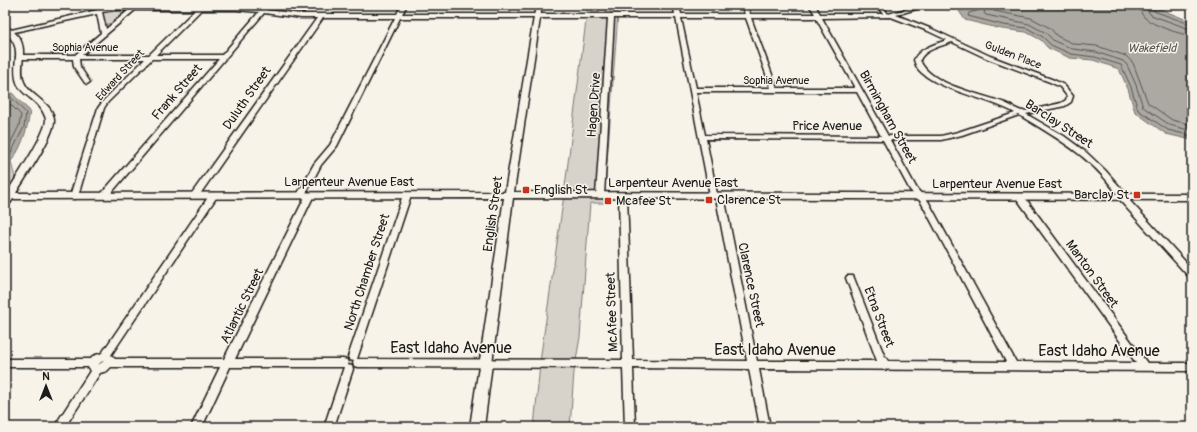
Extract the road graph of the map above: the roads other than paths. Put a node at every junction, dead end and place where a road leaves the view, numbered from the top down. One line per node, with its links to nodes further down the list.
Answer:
1 (268, 5): 12 (street, Frank Street)
2 (404, 5): 14 (street, Atlantic Street)
3 (539, 5): 15 (street, English Street)
4 (676, 5): 17 (street, Clarence Street)
5 (744, 5): 18 (street)
6 (812, 5): 19 (street, Birmingham Street)
7 (879, 5): 20 (street)
8 (927, 5): 20 (street)
9 (135, 6): 10 (street); 11 (street); 22 (street)
10 (100, 8): 21 (street); 22 (street)
11 (200, 8): 12 (street); 25 (street, Edward Street)
12 (263, 12): 13 (street); 26 (street, Frank Street)
13 (321, 16): 14 (street); 35 (street, Duluth Street)
14 (398, 16): 15 (street); 37 (street, Atlantic Street)
15 (538, 16): 16 (street); 39 (street, English Street)
16 (611, 16): 17 (street); 40 (street, Hagen Drive)
17 (678, 16): 18 (street); 29 (street, Clarence Street)
18 (749, 16): 19 (street); 30 (street)
19 (818, 16): 20 (street); 31 (street, Birmingham Street)
20 (890, 16): 23 (street, Gulden Place)
21 (8, 29): 27 (street)
22 (104, 32): 24 (street)
23 (953, 40): 32 (street, Barclay Street); 32 (street, Gulden Place)
24 (76, 57): 25 (street, Sophia Avenue); 27 (street, Sophia Avenue); 28 (street)
25 (150, 57): 26 (street, Sophia Avenue); 41 (street, Edward Street)
26 (224, 57): 42 (street, Frank Street)
27 (19, 58): 49 (street)
28 (87, 82)
29 (692, 90): 30 (street, Sophia Avenue); 33 (street, Clarence Street)
30 (775, 90): 31 (street, Sophia Avenue)
31 (859, 90): 34 (street, Birmingham Street)
32 (1020, 114): 34 (street, Price Avenue); 47 (street, Barclay Street)
33 (702, 138): 34 (street, Price Avenue); 44 (street, Clarence Street)
34 (886, 138): 45 (street, Birmingham Street)
35 (195, 195): 36 (street, Larpenteur Avenue East); 42 (street, Larpenteur Avenue East)
36 (214, 195): 37 (street, Larpenteur Avenue East); 52 (street)
37 (306, 195): 38 (street, Larpenteur Avenue East); 55 (street, Atlantic Street)
38 (407, 195): 39 (street, Larpenteur Avenue East); 53 (street, North Chamber Street)
39 (510, 195): 40 (street, Larpenteur Avenue East); 56 (street, English Street)
40 (600, 195): 43 (street, Larpenteur Avenue East)
41 (74, 196): 42 (street, Larpenteur Avenue East); 49 (street, Larpenteur Avenue East)
42 (104, 196)
43 (623, 196): 44 (street, Larpenteur Avenue East); 57 (street, McAfee Street)
44 (717, 196): 45 (street, Larpenteur Avenue East); 58 (street, Clarence Street)
45 (919, 196): 46 (street, Larpenteur Avenue East); 62 (street, Birmingham Street)
46 (1020, 197): 47 (street, Larpenteur Avenue East); 63 (street, Manton Street)
47 (1124, 197): 48 (street, Larpenteur Avenue East); 50 (street, Barclay Street)
48 (1192, 197)
49 (7, 200)
50 (1192, 275)
51 (850, 278): 59 (street, Etna Street)
52 (107, 360): 55 (street); 60 (street)
53 (355, 360): 56 (street, East Idaho Avenue); 61 (street)
54 (5, 363): 60 (street)
55 (228, 363): 61 (street); 66 (street, Atlantic Street)
56 (487, 363): 57 (street, East Idaho Avenue); 68 (street, English Street)
57 (628, 364): 58 (street, East Idaho Avenue); 69 (street, McAfee Street)
58 (753, 364): 59 (street, East Idaho Avenue); 70 (street, Clarence Street)
59 (885, 365): 62 (street, East Idaho Avenue)
60 (95, 366): 65 (street)
61 (346, 366): 67 (street)
62 (1013, 366): 63 (street, East Idaho Avenue)
63 (1144, 366): 64 (street, East Idaho Avenue)
64 (1192, 366)
65 (59, 427)
66 (196, 427)
67 (329, 427)
68 (477, 427)
69 (630, 427)
70 (765, 427)

